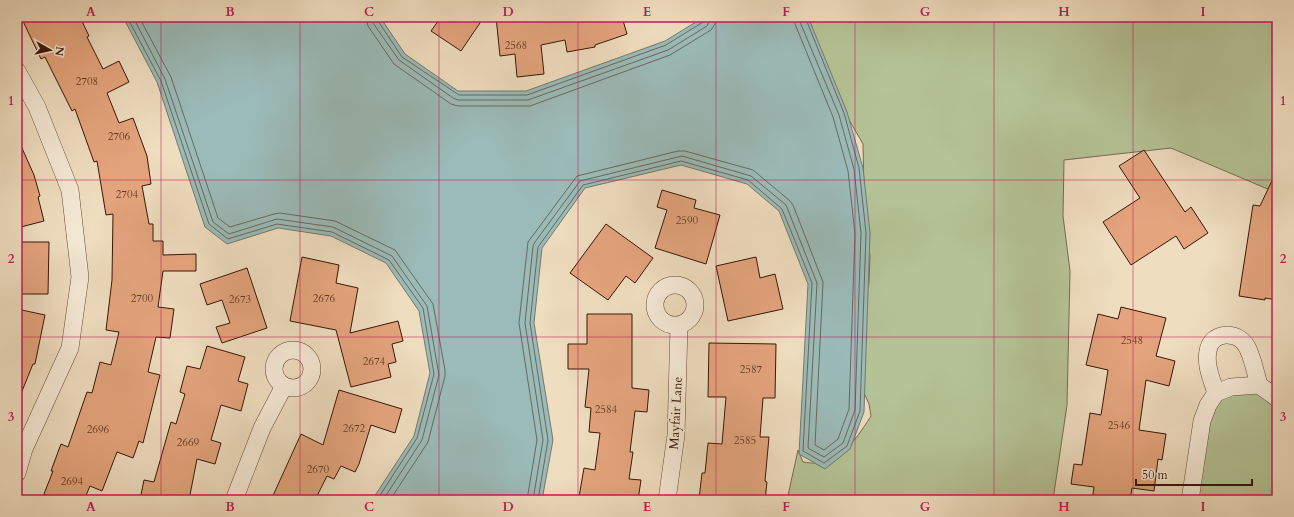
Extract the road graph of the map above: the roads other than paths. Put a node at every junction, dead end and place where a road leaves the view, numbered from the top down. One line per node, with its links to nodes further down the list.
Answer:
1 (17, 71): 7 (street)
2 (678, 326): 9 (street, Mayfair Lane)
3 (1259, 385): 5 (street); 5 (street); 6 (street)
4 (284, 386): 8 (street)
5 (1216, 393): 10 (street)
6 (1277, 398)
7 (17, 473)
8 (234, 500)
9 (667, 500)
10 (1190, 500)

